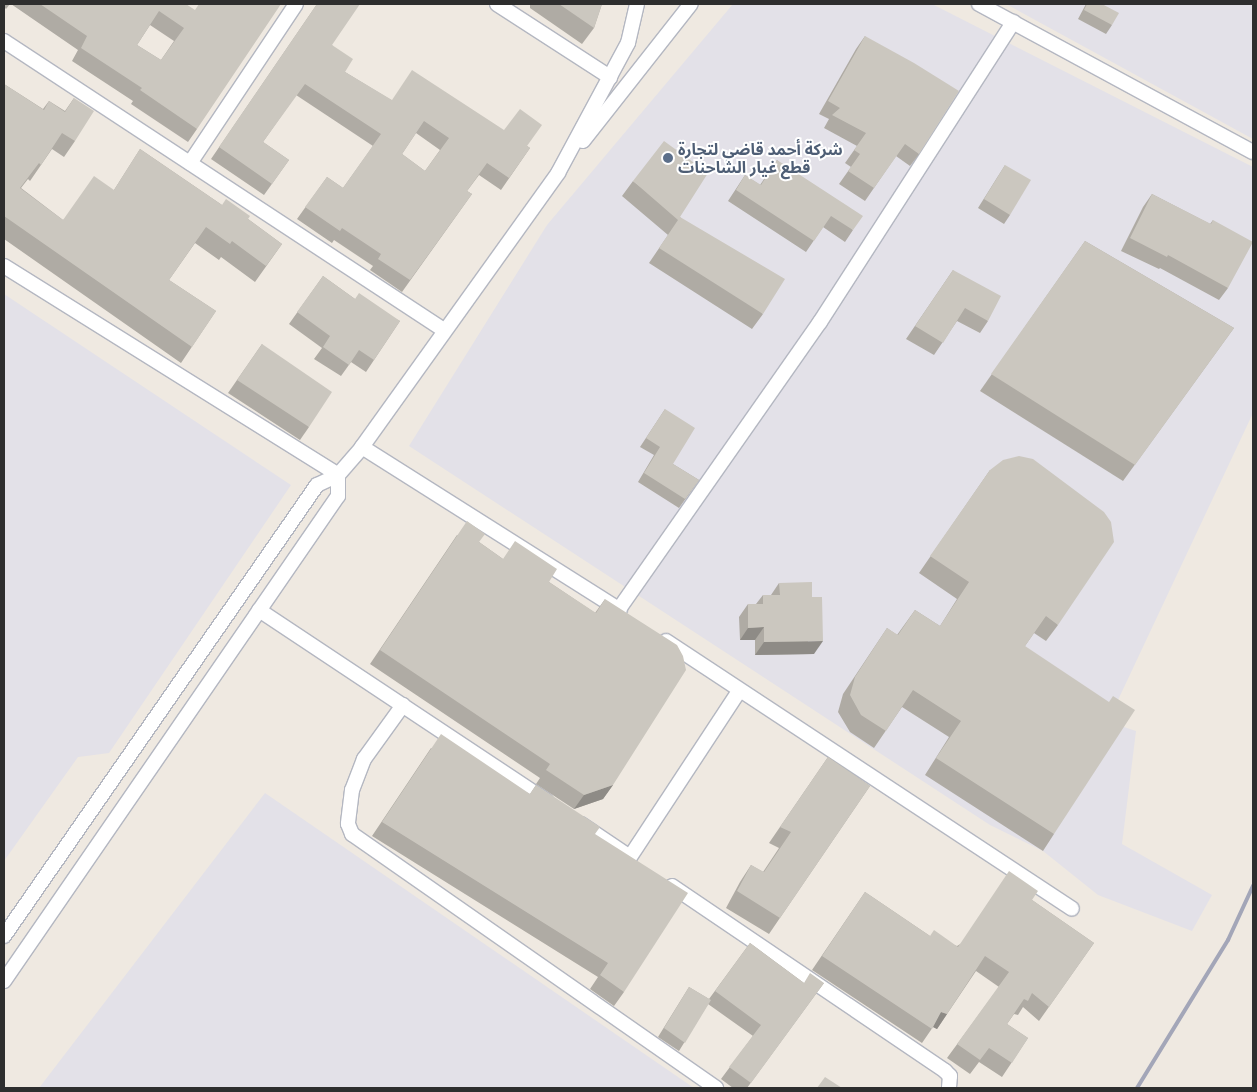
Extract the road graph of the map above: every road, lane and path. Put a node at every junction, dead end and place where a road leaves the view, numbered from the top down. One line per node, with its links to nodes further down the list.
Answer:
1 (296, 4): 10 (street)
2 (498, 4): 8 (street)
3 (637, 4): 8 (street)
4 (690, 4): 11 (street)
5 (980, 4): 6 (street)
6 (1013, 22): 9 (street); 16 (street)
7 (4, 41): 10 (street)
8 (610, 77): 11 (street)
9 (1253, 152)
10 (190, 163): 13 (street)
11 (558, 173): 13 (street)
12 (4, 266): 15 (street)
13 (444, 330): 14 (street)
14 (362, 447): 15 (street); 16 (street)
15 (338, 475): 17 (street); 26 (street)
16 (619, 609): 18 (street)
17 (260, 610): 21 (street); 27 (street)
18 (635, 620)
19 (651, 631): 20 (street)
20 (739, 691): 23 (street); 25 (street)
21 (403, 704): 22 (street); 28 (street)
22 (557, 808)
23 (573, 819)
24 (662, 879): 29 (street)
25 (1072, 909)
26 (4, 936)
27 (4, 981)
28 (716, 1088)
29 (949, 1088)

